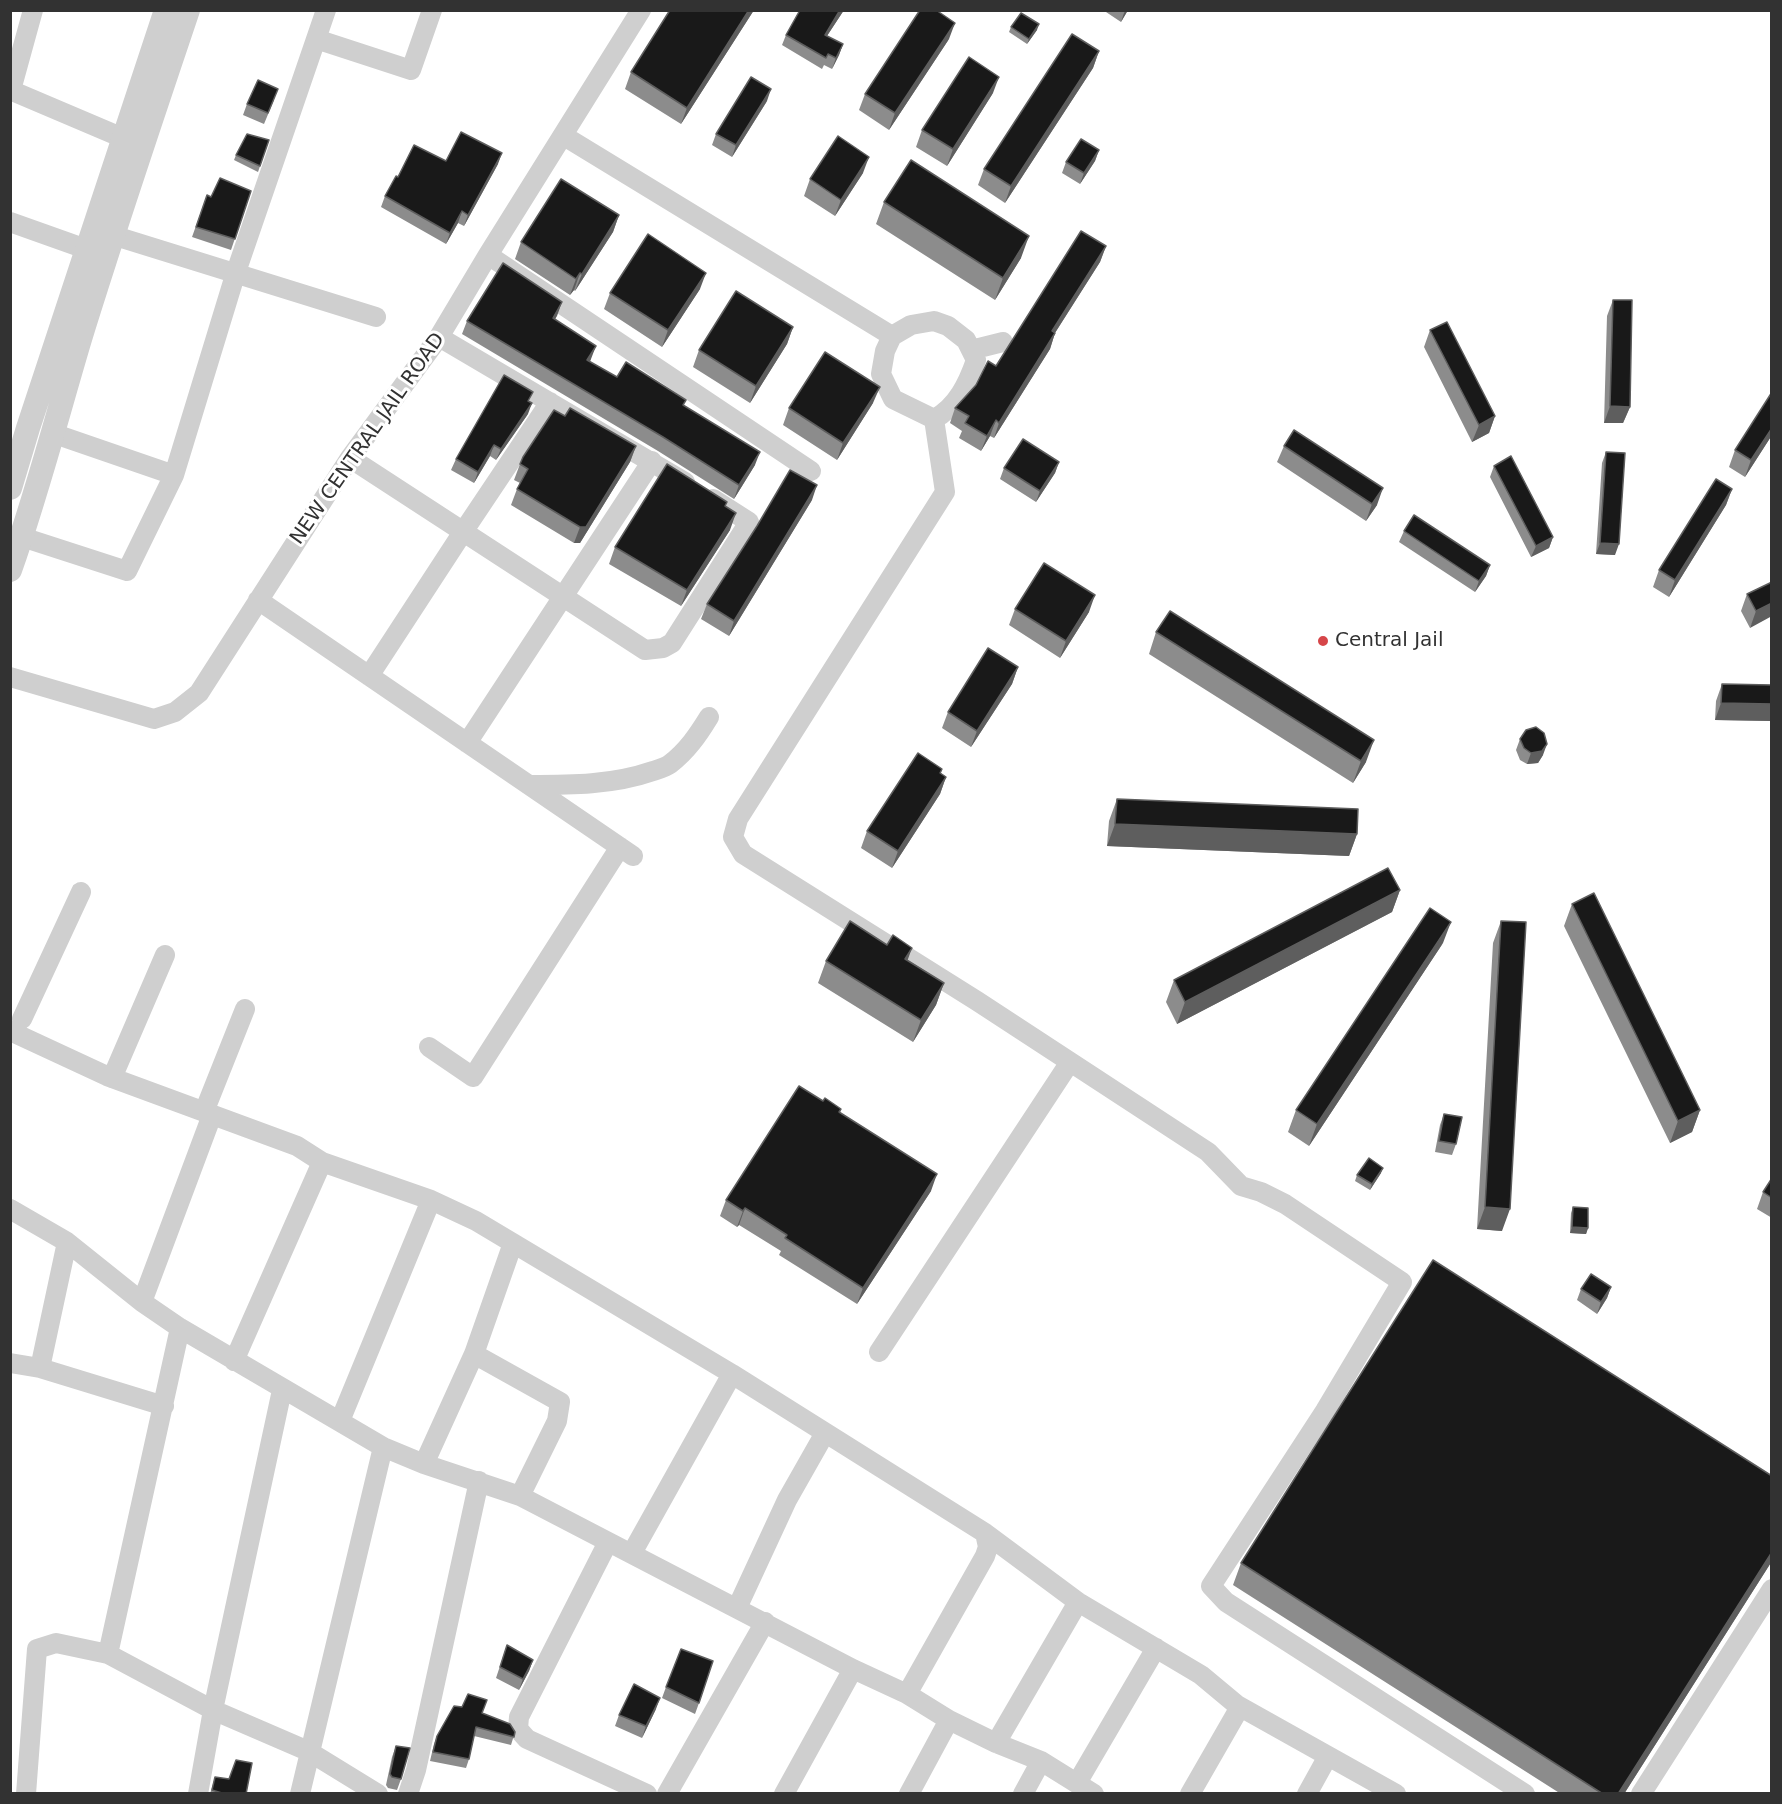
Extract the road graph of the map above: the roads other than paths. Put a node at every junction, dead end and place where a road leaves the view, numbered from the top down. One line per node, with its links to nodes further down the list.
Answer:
1 (33, 10): 9 (street)
2 (166, 10): 8 (street)
3 (188, 10): 8 (street)
4 (326, 10): 7 (street)
5 (432, 10): 7 (street)
6 (641, 10): 10 (street, NEW CENTRAL JAIL ROAD)
7 (316, 39): 15 (street)
8 (164, 49): 11 (street); 13 (street)
9 (11, 90): 11 (street)
10 (564, 136): 14 (street, NEW CENTRAL JAIL ROAD); 17 (street)
11 (123, 138): 13 (street)
12 (10, 222): 13 (street)
13 (101, 247): 15 (street); 23 (street); 28 (street)
14 (488, 255): 18 (street, NEW CENTRAL JAIL ROAD); 26 (street)
15 (236, 272): 16 (street); 27 (street)
16 (376, 317)
17 (892, 336): 20 (street); 22 (street)
18 (439, 337): 21 (street); 24 (street, NEW CENTRAL JAIL ROAD)
19 (1003, 342): 20 (street)
20 (971, 350): 22 (street)
21 (550, 402): 25 (street); 29 (street)
22 (934, 418): 44 (street)
23 (51, 433): 27 (street); 30 (street)
24 (350, 458): 29 (street); 33 (street, NEW CENTRAL JAIL ROAD)
25 (652, 461): 32 (street); 32 (street)
26 (811, 471)
27 (174, 475): 30 (street)
28 (10, 488)
29 (462, 532): 32 (street); 34 (street)
30 (22, 537): 31 (street)
31 (10, 570)
32 (562, 597): 37 (street)
33 (258, 600): 34 (street); 35 (street, NEW CENTRAL JAIL ROAD)
34 (369, 676): 37 (street)
35 (10, 677)
36 (709, 717): 38 (street)
37 (466, 743): 38 (street)
38 (529, 785): 43 (street)
39 (81, 892): 42 (street)
40 (165, 955): 45 (street)
41 (244, 1009): 46 (street)
42 (13, 1023): 45 (street)
43 (429, 1047)
44 (1070, 1062): 54 (street); 100 (street)
45 (112, 1078): 46 (street)
46 (208, 1114): 47 (street); 52 (street)
47 (322, 1162): 48 (street); 56 (street)
48 (431, 1200): 51 (street); 62 (street)
49 (10, 1209): 50 (street)
50 (68, 1242): 52 (street); 58 (street)
51 (513, 1243): 55 (street); 59 (street)
52 (142, 1302): 53 (street)
53 (180, 1328): 56 (street); 61 (street)
54 (879, 1352)
55 (474, 1354): 65 (street); 67 (street)
56 (234, 1360): 60 (street)
57 (10, 1363): 58 (street)
58 (40, 1368): 61 (street)
59 (732, 1374): 63 (street); 70 (street)
60 (282, 1390): 62 (street); 80 (street)
61 (164, 1406): 76 (street)
62 (340, 1421): 64 (street)
63 (825, 1432): 68 (street); 73 (street)
64 (383, 1447): 65 (street); 83 (street)
65 (424, 1464): 66 (street)
66 (479, 1481): 67 (street); 91 (street)
67 (520, 1496): 69 (street)
68 (985, 1533): 72 (street); 78 (street)
69 (608, 1542): 70 (street); 92 (street)
70 (632, 1553): 73 (street)
71 (1772, 1589): 101 (street)
72 (1078, 1602): 75 (street); 82 (street)
73 (737, 1608): 74 (street)
74 (765, 1622): 77 (street); 93 (street)
75 (1156, 1648): 79 (street); 86 (street)
76 (108, 1654): 80 (street); 87 (street)
77 (853, 1669): 78 (street); 94 (street)
78 (907, 1694): 81 (street)
79 (1240, 1707): 84 (street); 97 (street)
80 (213, 1710): 83 (street); 88 (street)
81 (949, 1720): 82 (street); 95 (street)
82 (996, 1743): 85 (street)
83 (308, 1751): 89 (street); 90 (street)
84 (1328, 1756): 98 (street); 99 (street)
85 (1041, 1761): 86 (street); 96 (street)
86 (1086, 1789)
87 (26, 1794)
88 (198, 1794)
89 (300, 1794)
90 (378, 1794)
91 (408, 1794)
92 (647, 1794)
93 (667, 1794)
94 (784, 1794)
95 (909, 1794)
96 (1023, 1794)
97 (1190, 1794)
98 (1307, 1794)
99 (1396, 1794)
100 (1524, 1794)
101 (1641, 1794)

